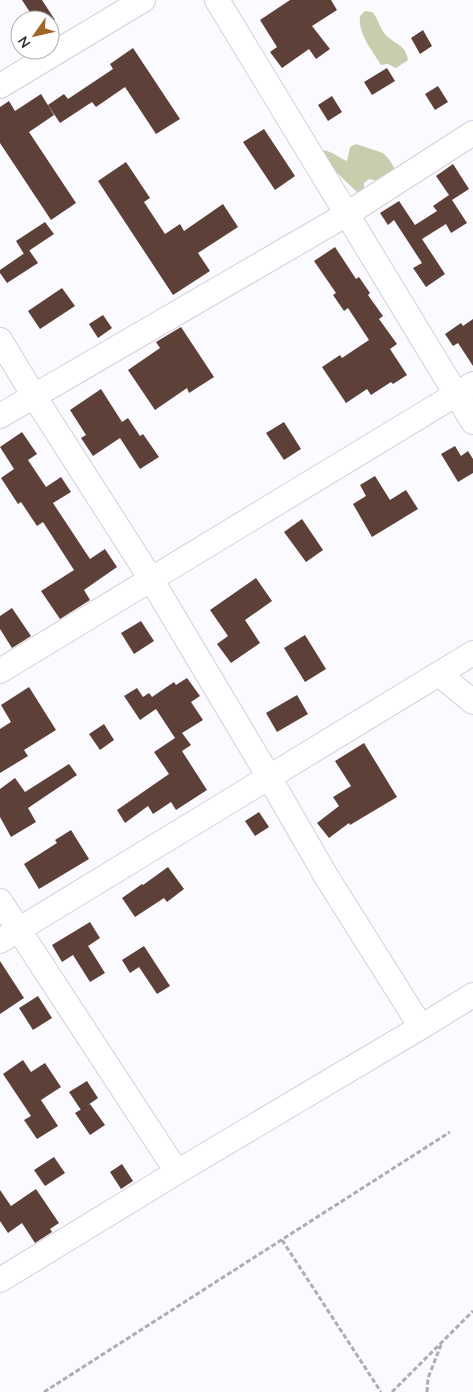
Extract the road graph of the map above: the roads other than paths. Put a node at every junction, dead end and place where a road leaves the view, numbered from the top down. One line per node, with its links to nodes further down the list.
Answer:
1 (143, 0): 3 (street)
2 (216, 0): 5 (street)
3 (0, 86)
4 (473, 133): 5 (street)
5 (347, 214): 7 (street); 8 (street)
6 (0, 340): 8 (street)
7 (465, 389): 10 (street); 11 (street)
8 (34, 396): 9 (street); 11 (street)
9 (0, 416)
10 (473, 422)
11 (151, 579): 13 (street); 16 (street)
12 (473, 653): 14 (street)
13 (0, 671)
14 (439, 674): 15 (street); 16 (street)
15 (473, 702)
16 (269, 777): 18 (street); 20 (street)
17 (0, 901): 18 (street)
18 (9, 936): 21 (street)
19 (473, 995): 20 (street)
20 (421, 1027): 21 (street)
21 (177, 1172): 22 (street)
22 (0, 1280)

